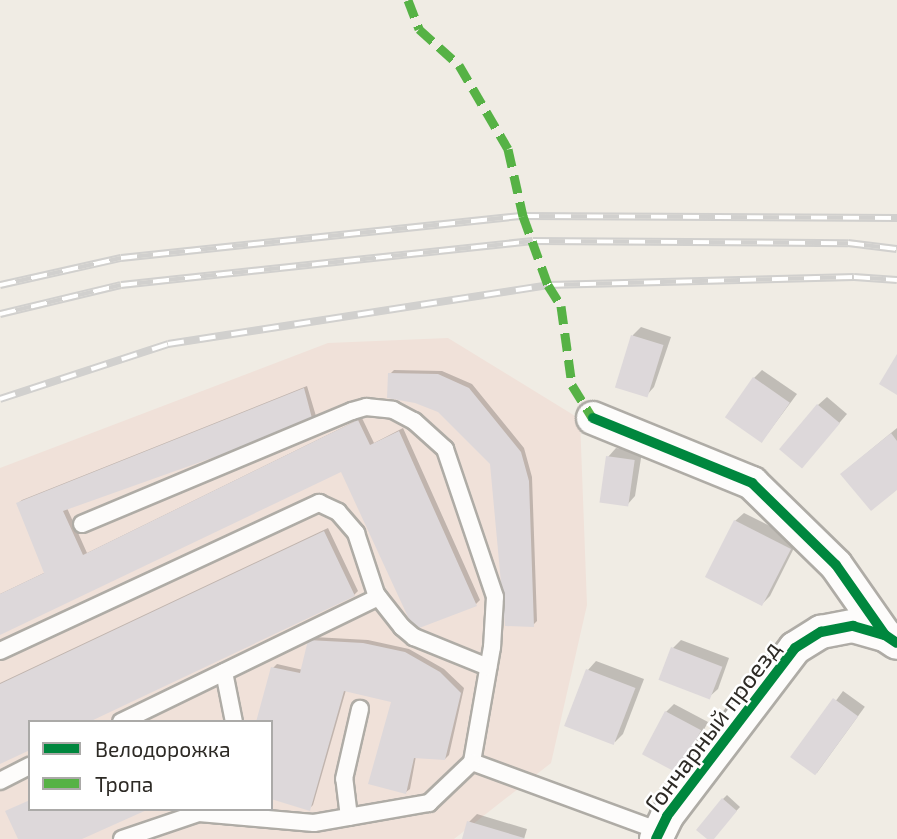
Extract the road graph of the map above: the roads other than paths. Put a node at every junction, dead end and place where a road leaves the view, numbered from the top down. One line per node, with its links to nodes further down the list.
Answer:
1 (593, 418): 4 (street)
2 (82, 524): 6 (lane)
3 (378, 597): 5 (lane); 6 (lane); 7 (lane)
4 (891, 639): 16 (street, Гончарный проезд)
5 (0, 651)
6 (488, 667): 11 (lane)
7 (224, 671): 9 (lane); 10 (lane)
8 (360, 709): 15 (lane)
9 (125, 720)
10 (234, 720)
11 (472, 762): 15 (lane); 16 (lane)
12 (28, 767): 13 (lane)
13 (0, 781)
14 (201, 811): 15 (lane); 17 (lane)
15 (349, 817)
16 (658, 835)
17 (122, 839)

